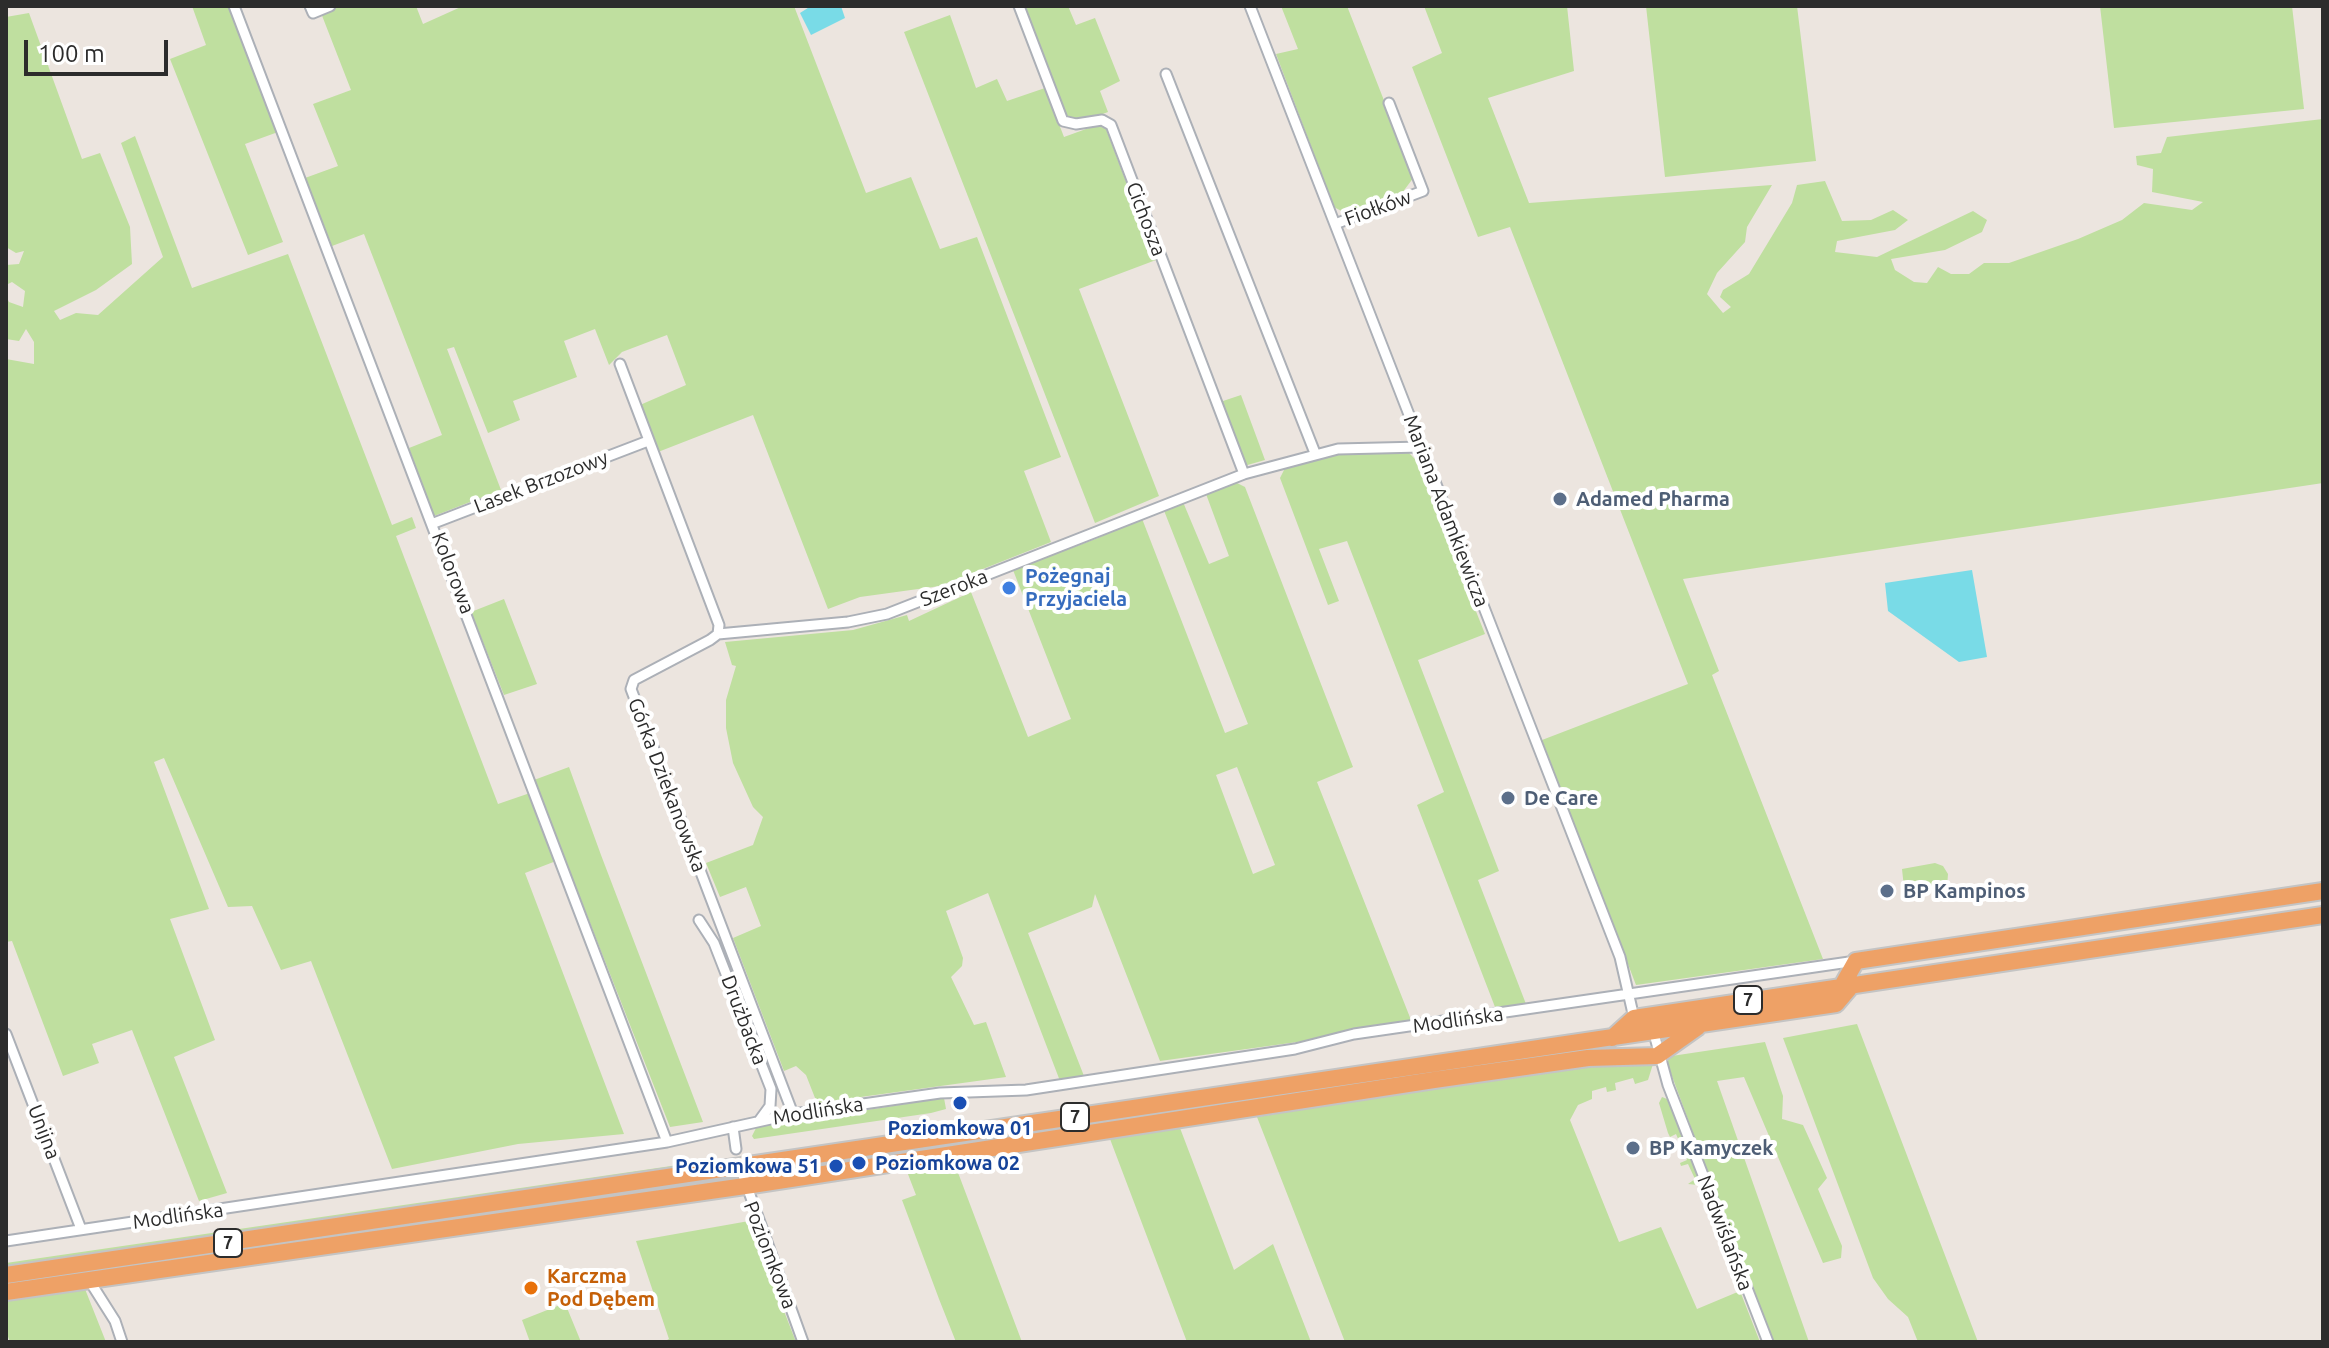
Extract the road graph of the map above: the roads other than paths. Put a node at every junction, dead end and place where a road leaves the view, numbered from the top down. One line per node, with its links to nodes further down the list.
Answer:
1 (234, 6): 14 (street, Kolorowa)
2 (310, 6): 3 (street)
3 (330, 6)
4 (1019, 6): 13 (street, Cichosza)
5 (1250, 6): 8 (street, Mariana Adamkiewicza)
6 (1166, 74): 12 (street)
7 (1389, 103): 8 (street, Fiołków)
8 (1335, 224): 11 (street, Mariana Adamkiewicza)
9 (620, 364): 10 (street)
10 (648, 441): 14 (street, Lasek Brzozowy); 15 (street)
11 (1421, 447): 12 (street, Szeroka); 23 (street, Mariana Adamkiewicza)
12 (1315, 453): 13 (street, Szeroka)
13 (1244, 474): 15 (street, Szeroka)
14 (434, 523): 34 (street, Kolorowa)
15 (718, 634): 31 (street, Górka Dziekanowska)
16 (2323, 891): 19 (highway)
17 (2323, 915): 20 (highway, 7)
18 (699, 920): 32 (street, Drużbacka)
19 (1994, 940): 20 (highway); 21 (highway)
20 (2020, 960): 22 (highway, 7)
21 (1850, 962): 22 (highway); 23 (street, Modlińska)
22 (1843, 986): 24 (highway, 7); 26 (highway, 7)
23 (1630, 994): 25 (street, Mariana Adamkiewicza); 31 (street, Modlińska)
24 (1662, 1013): 25 (highway, 7); 27 (street)
25 (1634, 1018): 29 (highway)
26 (1702, 1025): 27 (highway, 7); 30 (highway)
27 (1653, 1032): 29 (highway, 7); 30 (street, Nadwiślańska)
28 (6, 1034): 38 (street, Unijna)
29 (1612, 1038): 36 (highway, 7)
30 (1657, 1056): 37 (highway); 45 (street, Nadwiślańska)
31 (793, 1114): 32 (street, Modlińska)
32 (759, 1121): 33 (street, Modlińska)
33 (733, 1127): 34 (street, Modlińska); 35 (street)
34 (667, 1142): 38 (street, Modlińska)
35 (736, 1149)
36 (740, 1167): 37 (street, Poziomkowa); 40 (highway, 7)
37 (744, 1186): 40 (highway); 44 (street, Poziomkowa)
38 (81, 1229): 39 (street, Modlińska)
39 (6, 1241)
40 (86, 1272): 41 (highway, 7); 42 (highway); 43 (street)
41 (6, 1275)
42 (6, 1292)
43 (122, 1342)
44 (803, 1342)
45 (1768, 1342)

